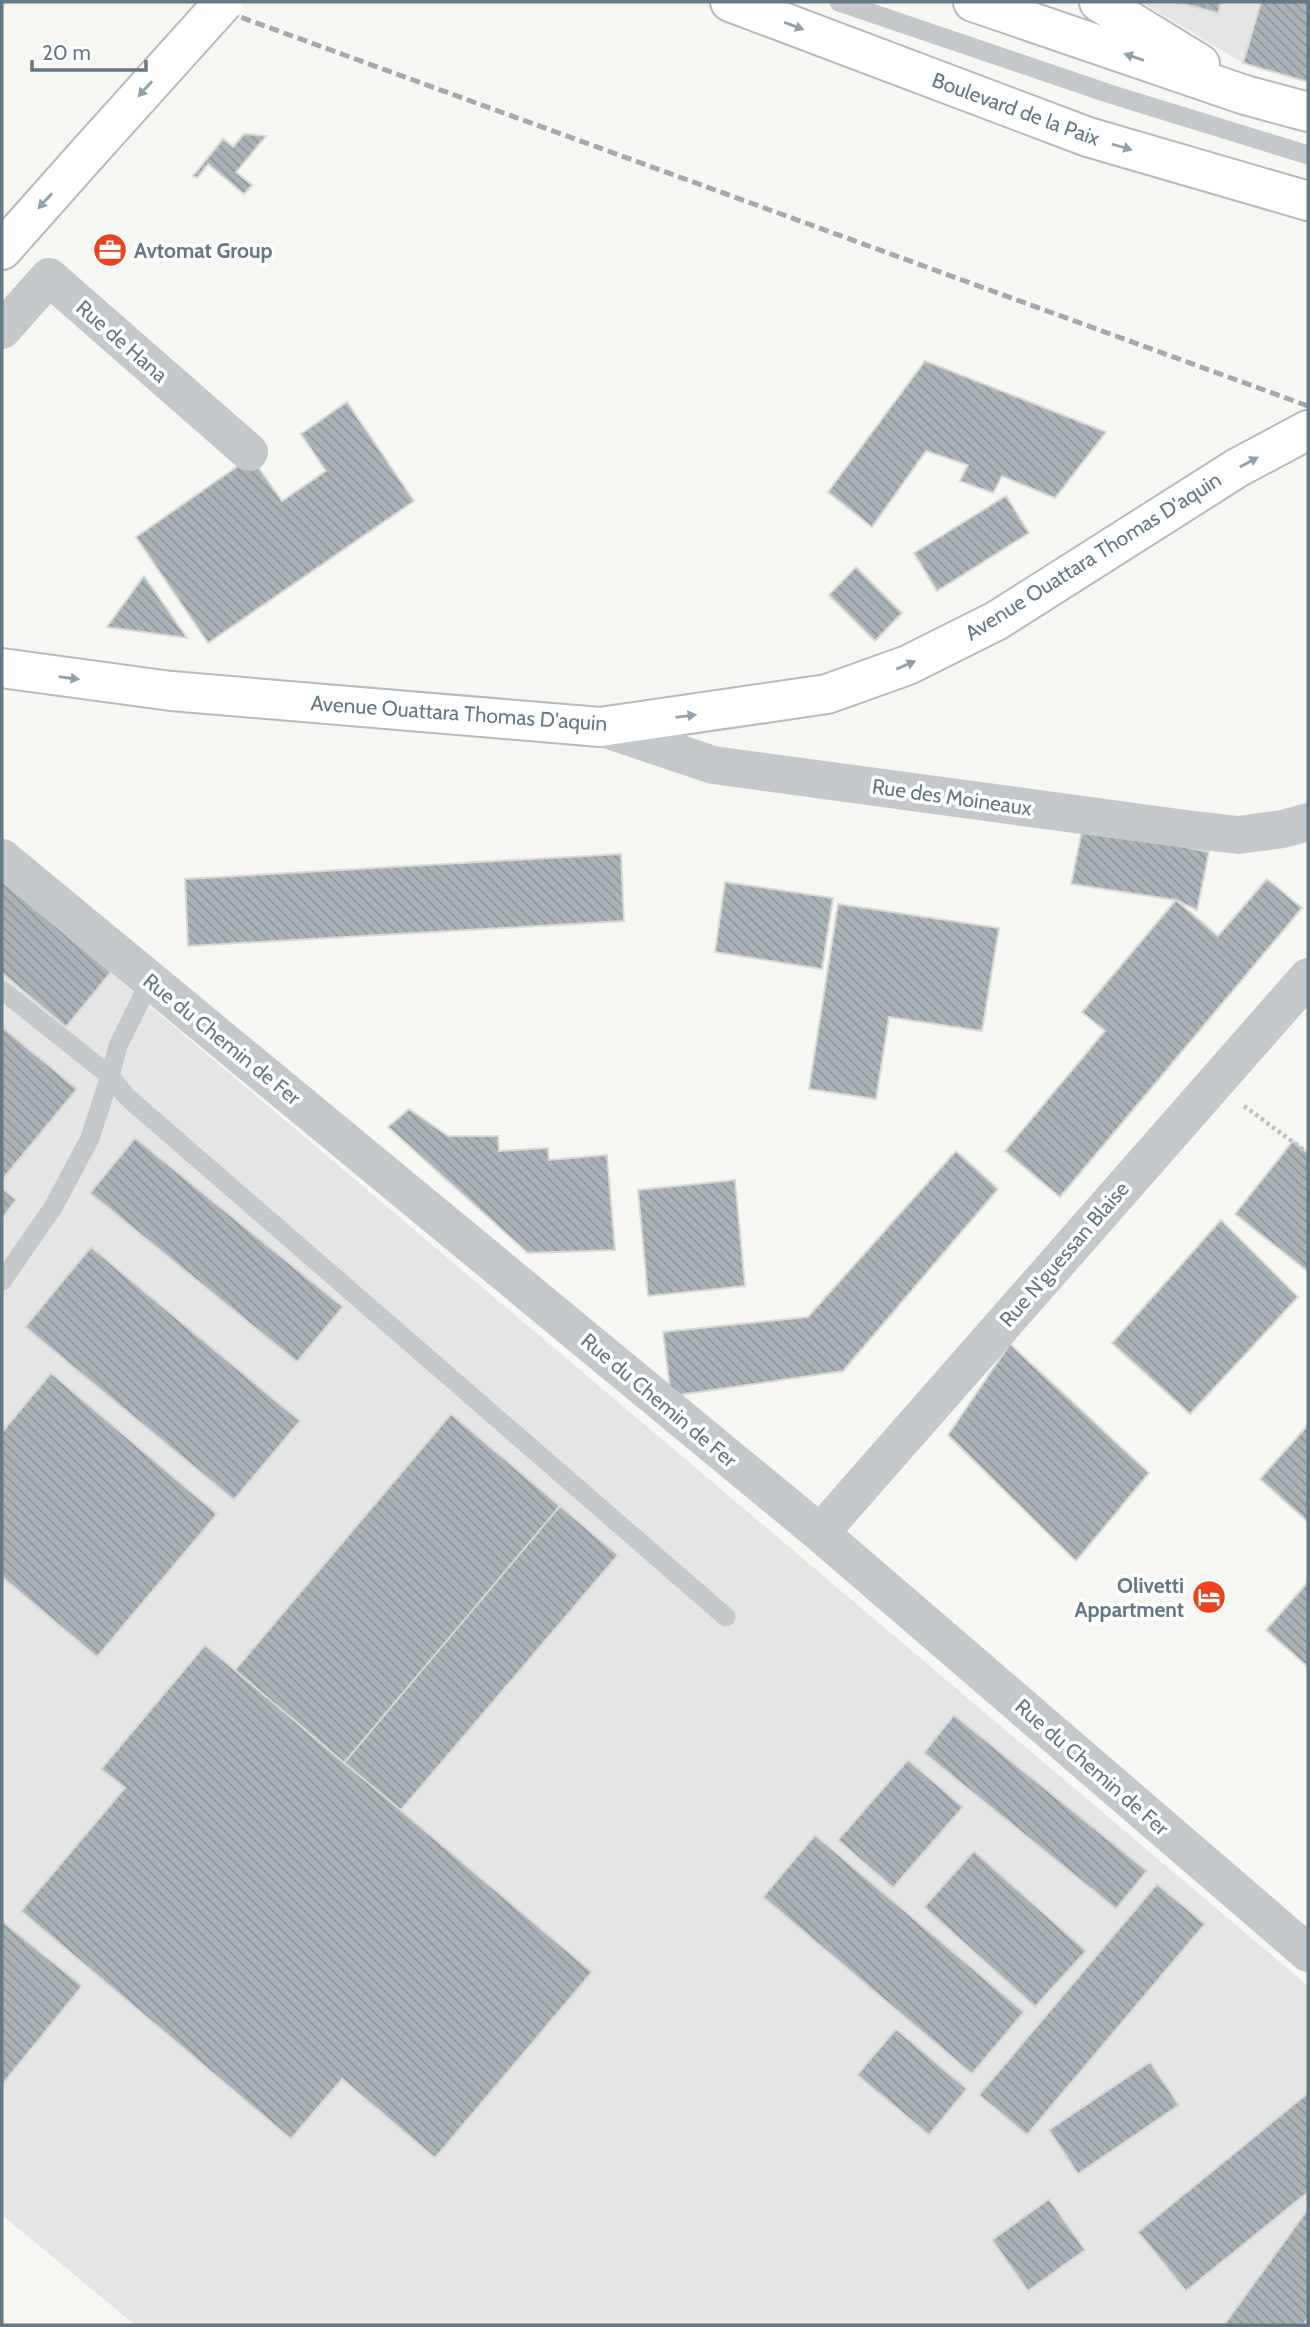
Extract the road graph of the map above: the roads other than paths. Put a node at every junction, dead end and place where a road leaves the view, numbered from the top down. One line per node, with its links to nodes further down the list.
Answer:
1 (224, 2): 10 (main road, one-way to 10, bridge)
2 (730, 2): 9 (main road, Boulevard de la Paix, one-way to 9)
3 (839, 2): 8 (lane, Boulevard de la Paix)
4 (973, 2): 6 (main road, one-way to 4)
5 (1099, 2): 6 (main road)
6 (1245, 95): 7 (main road)
7 (1308, 113)
8 (1308, 155)
9 (1308, 201)
10 (2, 250)
11 (2, 330): 13 (street, Rue de Hana)
12 (1308, 430): 15 (main road, Avenue Ouattara Thomas D'aquin, one-way to 12)
13 (249, 452)
14 (2, 668): 15 (main road, Avenue Ouattara Thomas D'aquin, one-way to 15)
15 (600, 727): 16 (street, Rue des Moineaux)
16 (1308, 822)
17 (2, 858): 19 (street, Rue du Chemin de Fer)
18 (1308, 976): 23 (street, Rue N'guessan Blaise)
19 (150, 981): 21 (lane); 23 (street, Rue du Chemin de Fer)
20 (2, 990): 21 (lane)
21 (110, 1076): 22 (lane); 24 (lane)
22 (2, 1281)
23 (820, 1533): 25 (street, Rue du Chemin de Fer)
24 (726, 1616)
25 (1308, 1953)

